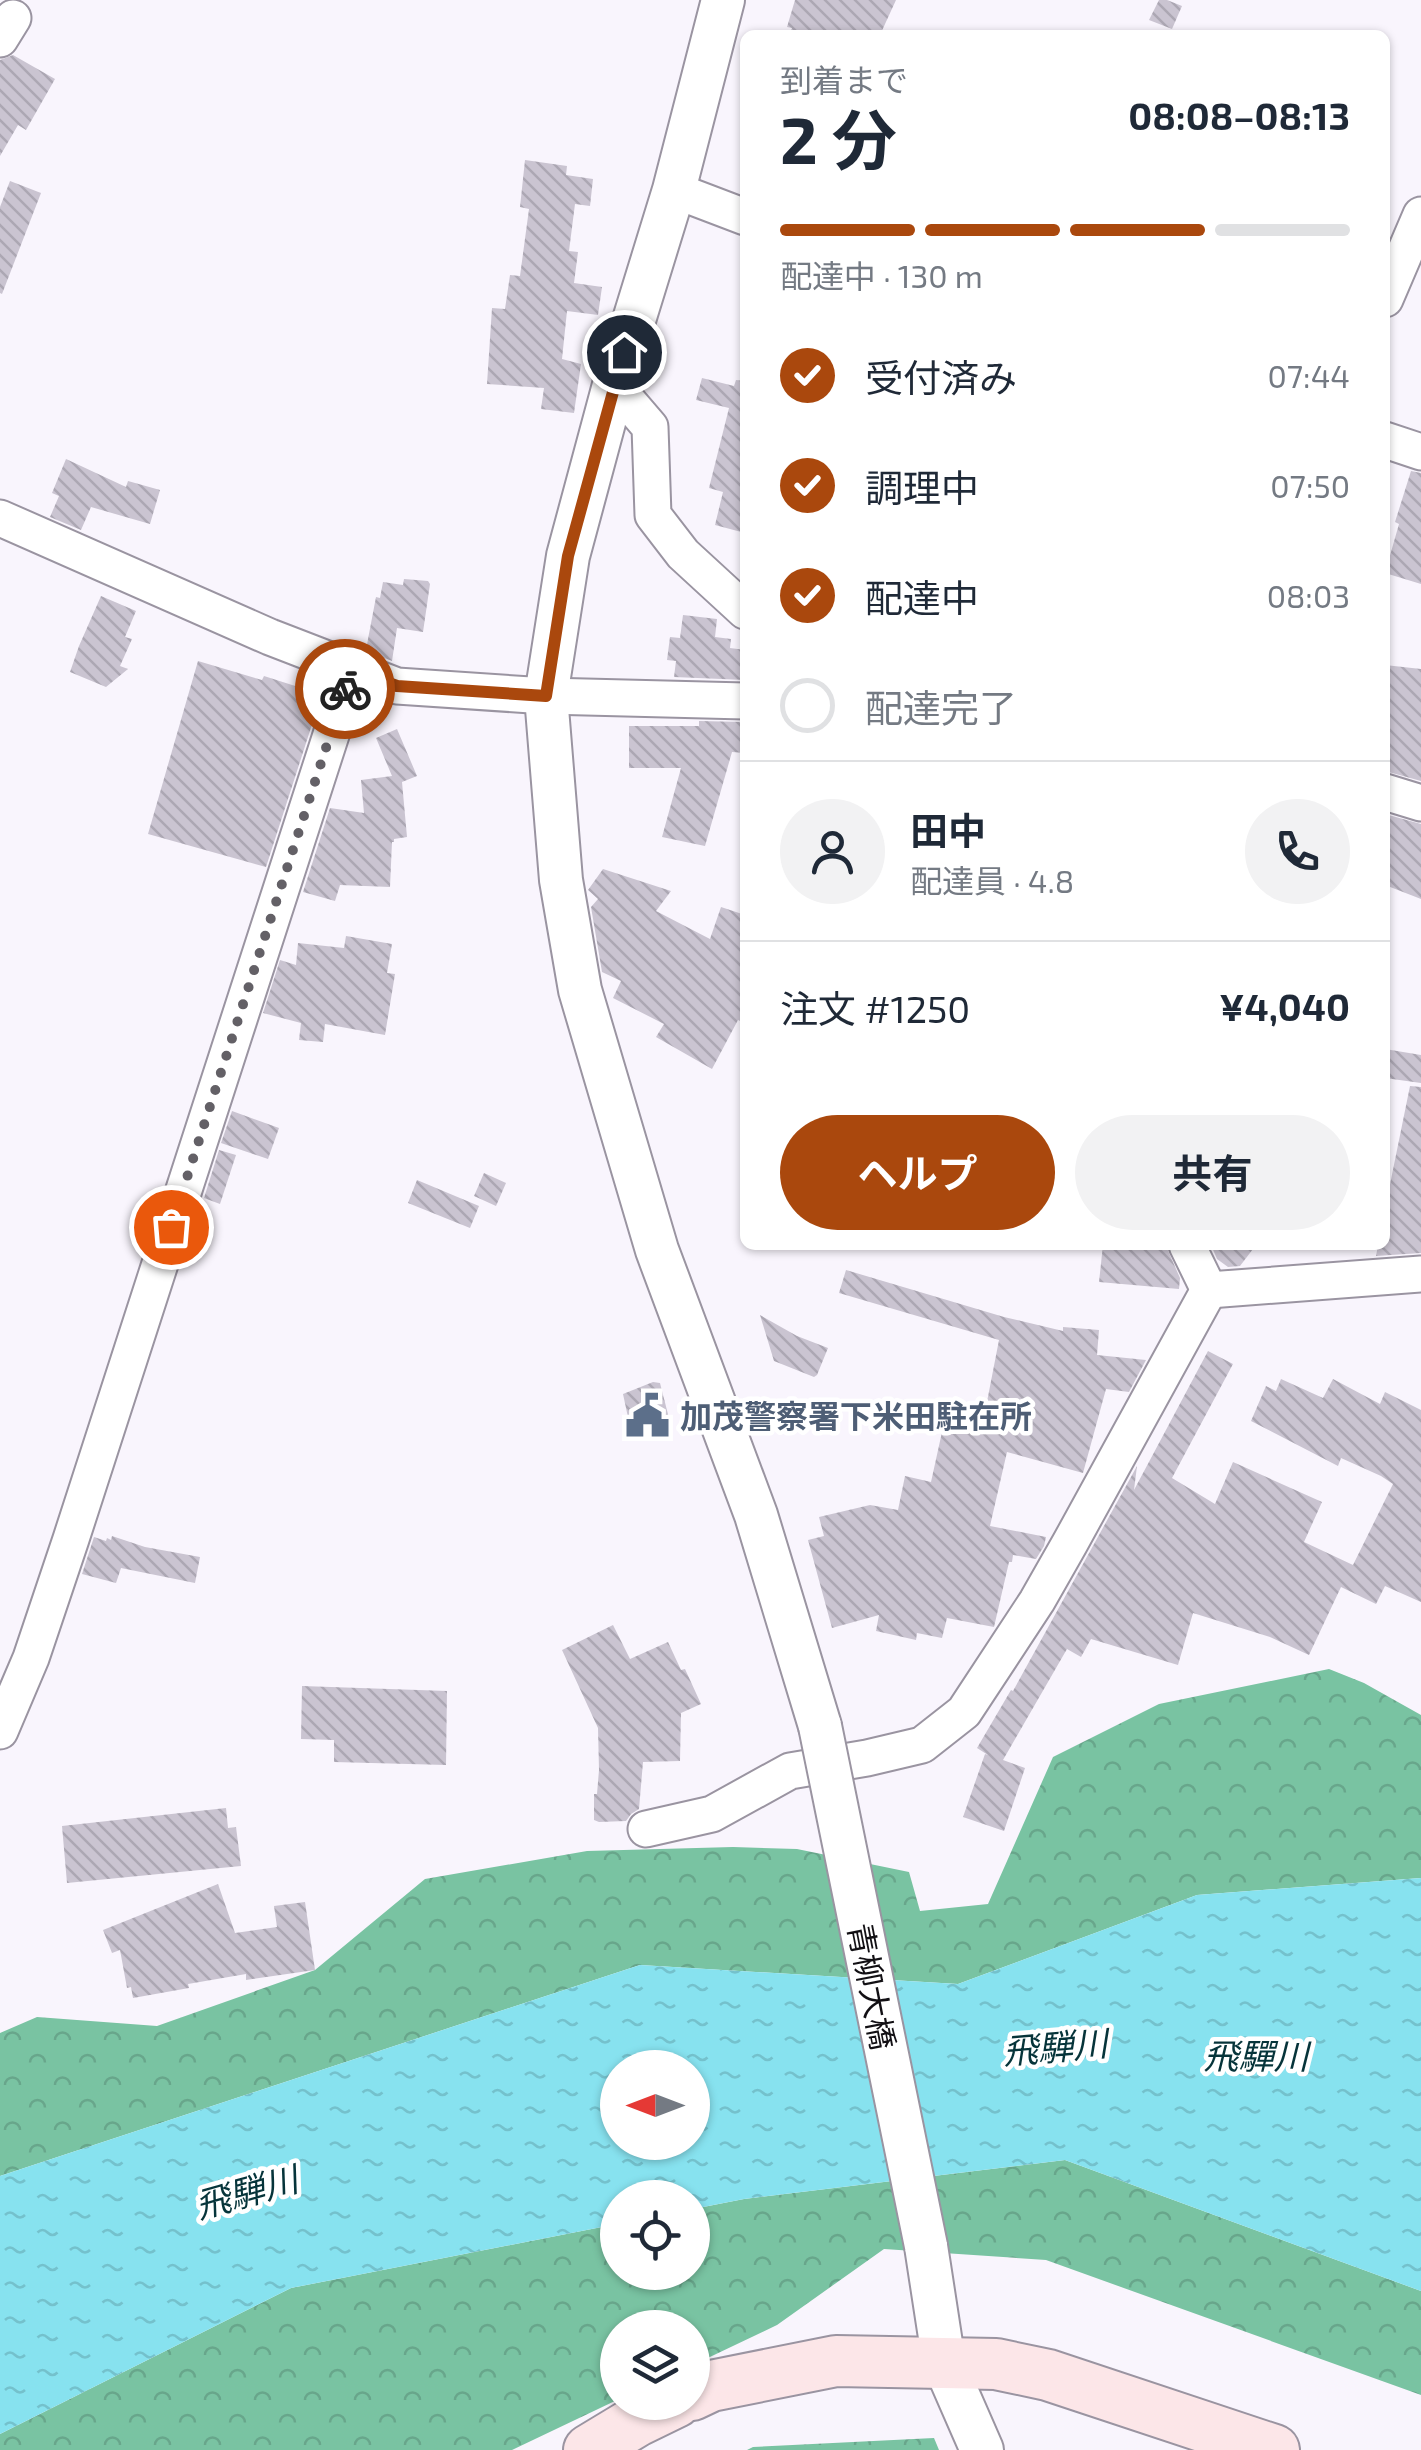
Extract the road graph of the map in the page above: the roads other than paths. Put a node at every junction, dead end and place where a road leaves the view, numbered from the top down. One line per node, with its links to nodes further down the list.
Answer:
1 (724, 0): 2 (street, 青柳大橋)
2 (674, 190): 3 (street); 6 (street, 青柳大橋)
3 (740, 215)
4 (1421, 215): 5 (street)
5 (1390, 287)
6 (614, 385): 10 (street); 12 (street, 青柳大橋)
7 (1390, 442): 8 (street)
8 (1421, 452)
9 (0, 518): 11 (street)
10 (740, 606)
11 (352, 670): 12 (street); 19 (street)
12 (546, 696): 13 (street); 21 (street, 青柳大橋, bridge)
13 (740, 701)
14 (1390, 794): 15 (street)
15 (1421, 803)
16 (1189, 1250): 18 (street)
17 (1421, 1274): 18 (street)
18 (1209, 1290): 20 (street)
19 (0, 1731)
20 (646, 1829)
21 (944, 2363): 22 (main road); 24 (main road); 26 (street, 青柳大橋)
22 (710, 2386)
23 (639, 2420): 25 (main road)
24 (1226, 2441): 27 (main road)
25 (588, 2450)
26 (982, 2450)
27 (1274, 2450)

